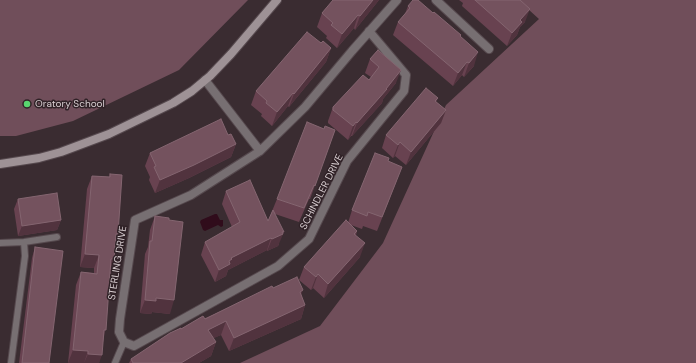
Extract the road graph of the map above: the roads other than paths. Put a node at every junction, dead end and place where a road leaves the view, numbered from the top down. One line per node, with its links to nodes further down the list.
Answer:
1 (277, 0): 6 (main road)
2 (397, 0): 4 (street, STERLING DRIVE)
3 (436, 0): 5 (street)
4 (369, 31): 7 (street, STERLING DRIVE); 12 (street, SCHINDLER DRIVE)
5 (489, 49)
6 (205, 80): 7 (street); 8 (main road)
7 (260, 151): 12 (street, STERLING DRIVE)
8 (0, 164)
9 (57, 237): 10 (lane)
10 (24, 242): 11 (lane); 13 (lane)
11 (0, 243)
12 (124, 342): 14 (lane)
13 (11, 363)
14 (115, 363)

